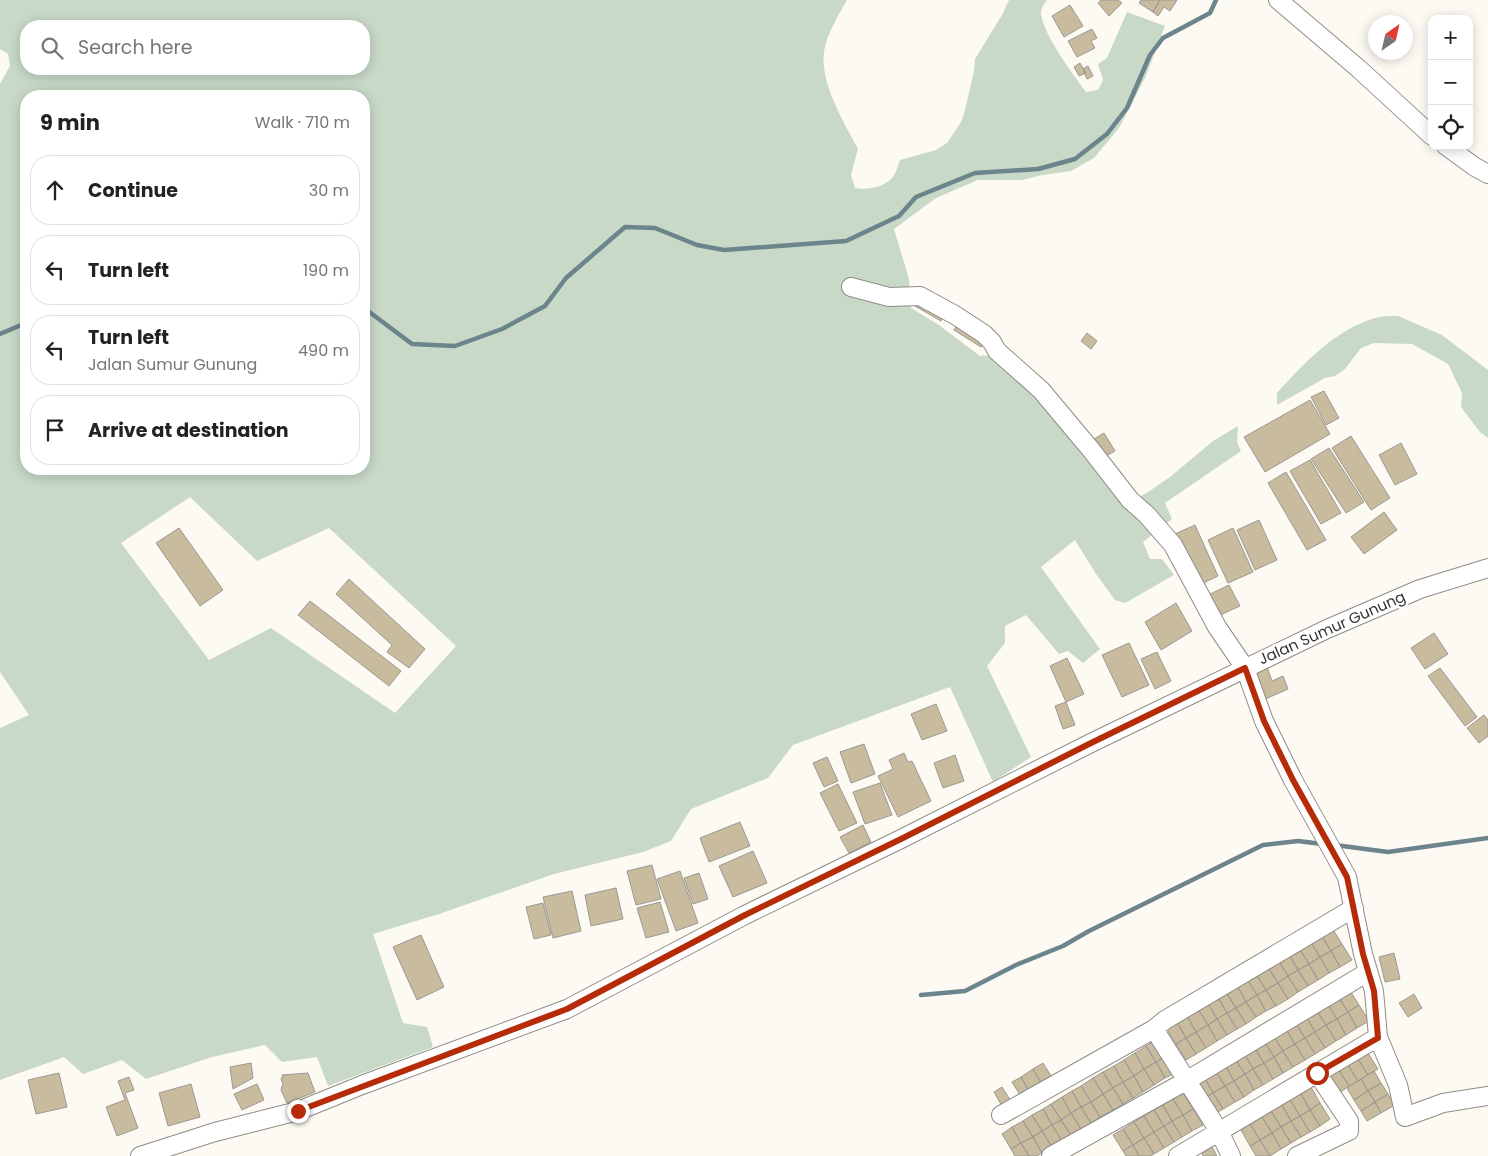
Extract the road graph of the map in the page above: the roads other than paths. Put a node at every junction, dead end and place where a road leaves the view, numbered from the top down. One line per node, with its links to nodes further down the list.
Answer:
1 (1278, 0): 2 (street)
2 (1428, 132)
3 (1452, 150): 4 (street)
4 (1488, 174)
5 (851, 287): 7 (street)
6 (1488, 568): 7 (street, Jalan Sumur Gunung)
7 (1245, 668): 8 (street); 17 (street, Jalan Sumur Gunung)
8 (1354, 908): 9 (street); 10 (street)
9 (1368, 972): 11 (street); 13 (street)
10 (1154, 1029): 13 (street); 15 (street)
11 (1378, 1038): 12 (street); 14 (street)
12 (1317, 1073): 16 (street); 21 (street)
13 (1186, 1081): 16 (street); 18 (street)
14 (1488, 1096)
15 (1001, 1115)
16 (1219, 1131): 19 (street); 20 (street)
17 (140, 1156)
18 (1051, 1156)
19 (1178, 1156)
20 (1231, 1156)
21 (1297, 1156)

